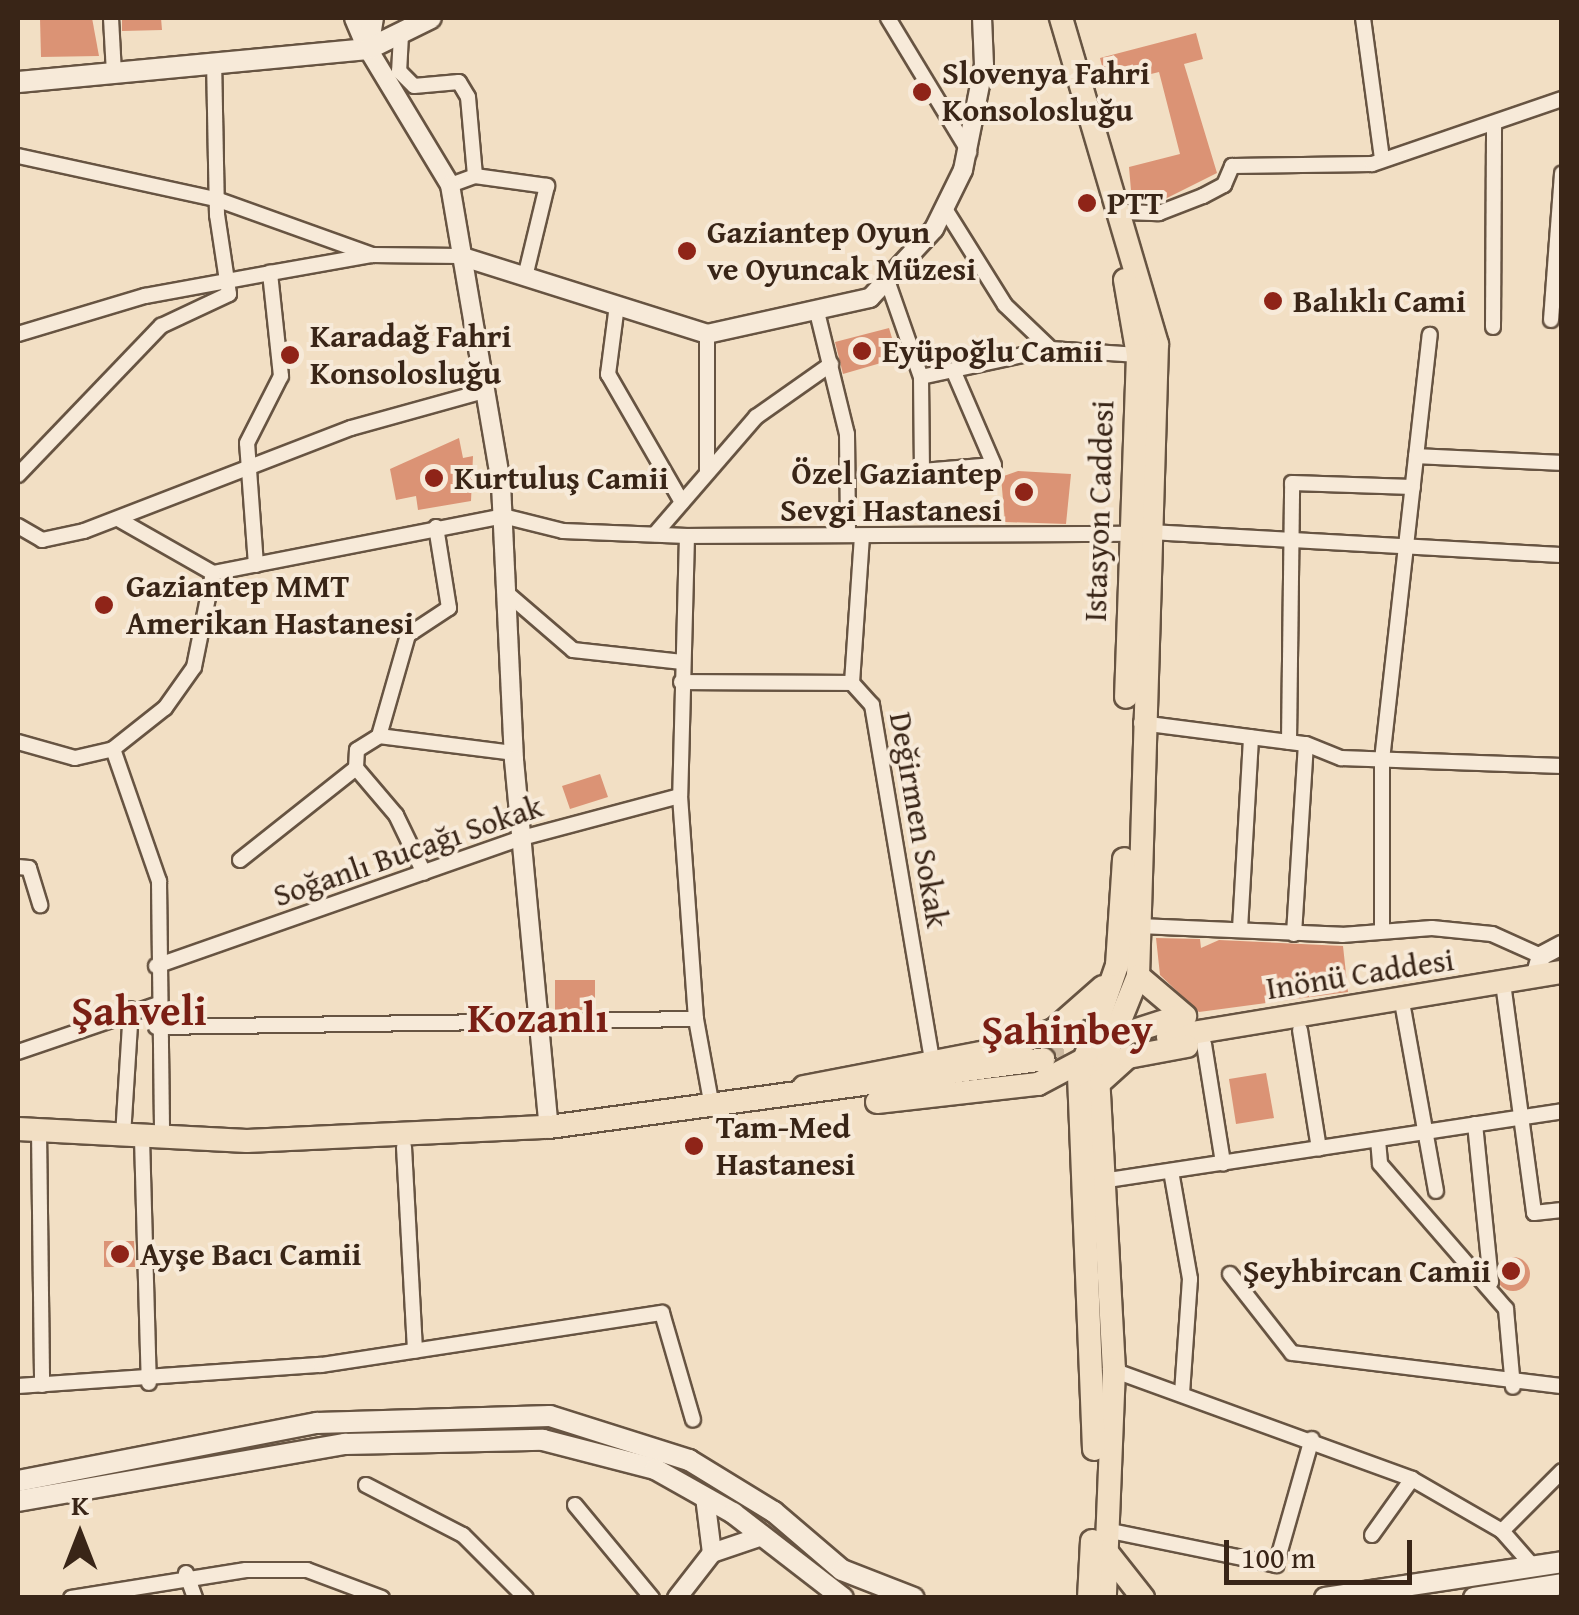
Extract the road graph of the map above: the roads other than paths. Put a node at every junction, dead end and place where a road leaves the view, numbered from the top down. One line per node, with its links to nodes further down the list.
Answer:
1 (112, 18): 16 (street)
2 (355, 18): 12 (main road)
3 (373, 18): 12 (main road)
4 (431, 18): 11 (main road)
5 (888, 18): 20 (street)
6 (982, 18): 20 (street)
7 (1048, 18): 44 (main road, Istasyon Caddesi)
8 (1061, 18): 29 (main road)
9 (1071, 18): 28 (main road)
10 (1362, 18): 22 (street)
11 (401, 35): 12 (main road); 15 (street)
12 (368, 49): 13 (main road); 14 (street)
13 (214, 63): 16 (main road); 26 (street)
14 (376, 71): 15 (street); 25 (street)
15 (399, 71): 24 (street)
16 (114, 74): 17 (main road)
17 (18, 82)
18 (1562, 99): 19 (street)
19 (1494, 123): 22 (street); 39 (street)
20 (969, 152): 27 (street)
21 (18, 156): 26 (street)
22 (1382, 159): 28 (street)
23 (1562, 173): 38 (street)
24 (475, 176): 25 (street); 33 (street)
25 (450, 185): 31 (street)
26 (216, 198): 30 (street); 35 (street)
27 (945, 210): 34 (street); 43 (street)
28 (1124, 212): 29 (main road)
29 (1126, 244): 60 (main road)
30 (372, 255): 31 (street); 32 (street)
31 (460, 256): 33 (street); 48 (street)
32 (270, 273): 35 (street); 52 (street)
33 (526, 273): 36 (street)
34 (887, 280): 37 (street); 47 (street)
35 (229, 282): 40 (street); 53 (street)
36 (617, 305): 41 (street); 55 (street)
37 (817, 312): 41 (street); 45 (street, Değirmen Sokak)
38 (1550, 320)
39 (1493, 327)
40 (18, 334)
41 (708, 334): 51 (street)
42 (1430, 335): 49 (street)
43 (1051, 349): 44 (street); 46 (street)
44 (1138, 355): 60 (main road, Istasyon Caddesi)
45 (830, 364): 51 (street); 62 (street, Değirmen Sokak)
46 (954, 370): 47 (street); 47 (street)
47 (921, 377)
48 (484, 391): 52 (street); 56 (street)
49 (1416, 456): 50 (street); 54 (street)
50 (1562, 463)
51 (708, 472): 55 (street)
52 (246, 473): 57 (street); 67 (street)
53 (18, 475)
54 (1413, 487): 64 (street); 65 (street)
55 (682, 502): 61 (street)
56 (502, 516): 59 (street); 61 (street); 69 (street)
57 (118, 519): 58 (street); 68 (street)
58 (18, 526)
59 (436, 527): 67 (street); 74 (street)
60 (1138, 533): 62 (street); 64 (street); 73 (main road); 99 (main road, Istasyon Caddesi)
61 (655, 534): 63 (street)
62 (856, 535): 63 (street); 72 (street, Değirmen Sokak)
63 (686, 536): 70 (street)
64 (1292, 536): 65 (street); 77 (street)
65 (1407, 545): 66 (street); 81 (street)
66 (1562, 554)
67 (256, 565): 68 (street)
68 (213, 573): 79 (street)
69 (508, 594): 70 (street); 80 (street)
70 (682, 662): 71 (street)
71 (681, 682): 72 (street); 84 (street)
72 (852, 683): 113 (street, Değirmen Sokak)
73 (1140, 723): 75 (street); 90 (main road)
74 (379, 736): 80 (street); 83 (street)
75 (1251, 737): 77 (street); 91 (street)
76 (18, 742): 79 (street)
77 (1289, 742): 78 (street)
78 (1306, 744): 81 (street); 93 (street)
79 (113, 748): 95 (street)
80 (514, 752): 85 (street)
81 (1382, 760): 82 (street); 92 (street)
82 (1562, 766)
83 (356, 768): 86 (street); 88 (street)
84 (680, 796): 85 (street, Soğanlı Bucağı Sokak); 105 (street)
85 (522, 838): 88 (street, Soğanlı Bucağı Sokak); 104 (street)
86 (240, 860)
87 (18, 866): 89 (street)
88 (424, 872): 95 (street, Soğanlı Bucağı Sokak)
89 (40, 905)
90 (1139, 926): 91 (street); 98 (main road)
91 (1240, 930): 93 (street)
92 (1382, 930): 93 (street); 96 (street)
93 (1294, 934)
94 (1562, 946): 96 (street)
95 (156, 966): 102 (street)
96 (1538, 967): 97 (main road, Inönü Caddesi); 100 (main road, Inönü Caddesi)
97 (1562, 972)
98 (1138, 976): 106 (main road); 109 (main road)
99 (1109, 982): 113 (main road); 114 (main road, Istasyon Caddesi)
100 (1503, 983): 101 (main road, Inönü Caddesi); 121 (street)
101 (1402, 1002): 106 (main road); 108 (main road); 124 (street)
102 (155, 1006): 103 (street); 107 (street)
103 (130, 1009): 111 (street); 126 (street)
104 (542, 1016): 105 (street); 107 (street); 123 (street)
105 (696, 1019): 118 (street)
106 (1174, 1026): 109 (main road)
107 (156, 1027): 126 (street)
108 (1300, 1030): 110 (main road); 129 (street)
109 (1114, 1037): 114 (main road); 116 (main road)
110 (1204, 1044): 116 (main road); 130 (street)
111 (18, 1052)
112 (1044, 1059): 117 (main road)
113 (932, 1060): 117 (main road)
114 (1081, 1062): 115 (main road); 120 (main road, Istasyon Caddesi)
115 (1038, 1084): 117 (main road); 120 (main road)
116 (1098, 1085): 132 (main road)
117 (781, 1103): 118 (main road); 128 (main road)
118 (712, 1108): 123 (main road)
119 (1562, 1111): 121 (street)
120 (1079, 1112): 138 (main road, Istasyon Caddesi)
121 (1522, 1117): 122 (street); 134 (street)
122 (1475, 1124): 124 (street); 136 (street)
123 (549, 1128): 126 (main road)
124 (1423, 1133): 127 (street); 133 (street)
125 (28, 1135): 126 (main road); 141 (street)
126 (142, 1140): 128 (main road); 139 (street)
127 (1378, 1140): 129 (street); 136 (street)
128 (404, 1147): 137 (street)
129 (1319, 1148): 130 (street)
130 (1224, 1163): 131 (street)
131 (1171, 1171): 132 (street); 144 (street)
132 (1100, 1181): 138 (main road)
133 (1436, 1191)
134 (1562, 1210)
135 (1230, 1274): 142 (street)
136 (1491, 1282): 142 (street)
137 (415, 1351): 139 (street); 145 (street)
138 (1104, 1369): 144 (street); 157 (main road); 161 (main road)
139 (149, 1383): 141 (street)
140 (18, 1386): 141 (street)
141 (42, 1386)
142 (1513, 1386): 143 (street)
143 (1562, 1386)
144 (1182, 1392): 146 (street)
145 (693, 1420)
146 (1312, 1439): 148 (street); 157 (street)
147 (1562, 1471): 154 (street)
148 (1412, 1479): 154 (street); 155 (street)
149 (18, 1481): 171 (main road)
150 (366, 1485): 167 (street)
151 (704, 1497): 152 (main road); 156 (main road); 158 (street)
152 (18, 1500)
153 (575, 1504): 168 (street)
154 (1502, 1531): 160 (street)
155 (1372, 1535)
156 (762, 1536): 158 (street); 170 (main road)
157 (1106, 1541): 174 (main road); 175 (main road)
158 (712, 1553): 169 (street)
159 (1562, 1562): 160 (main road)
160 (1532, 1565): 176 (main road)
161 (1090, 1572): 172 (main road); 173 (main road)
162 (186, 1573): 164 (street); 165 (street); 166 (street)
163 (1559, 1588): 177 (main road)
164 (71, 1598)
165 (195, 1598)
166 (382, 1598)
167 (526, 1598)
168 (652, 1598)
169 (677, 1598)
170 (843, 1598)
171 (914, 1598)
172 (1071, 1598)
173 (1089, 1598)
174 (1106, 1598)
175 (1143, 1598)
176 (1325, 1598)
177 (1474, 1598)

